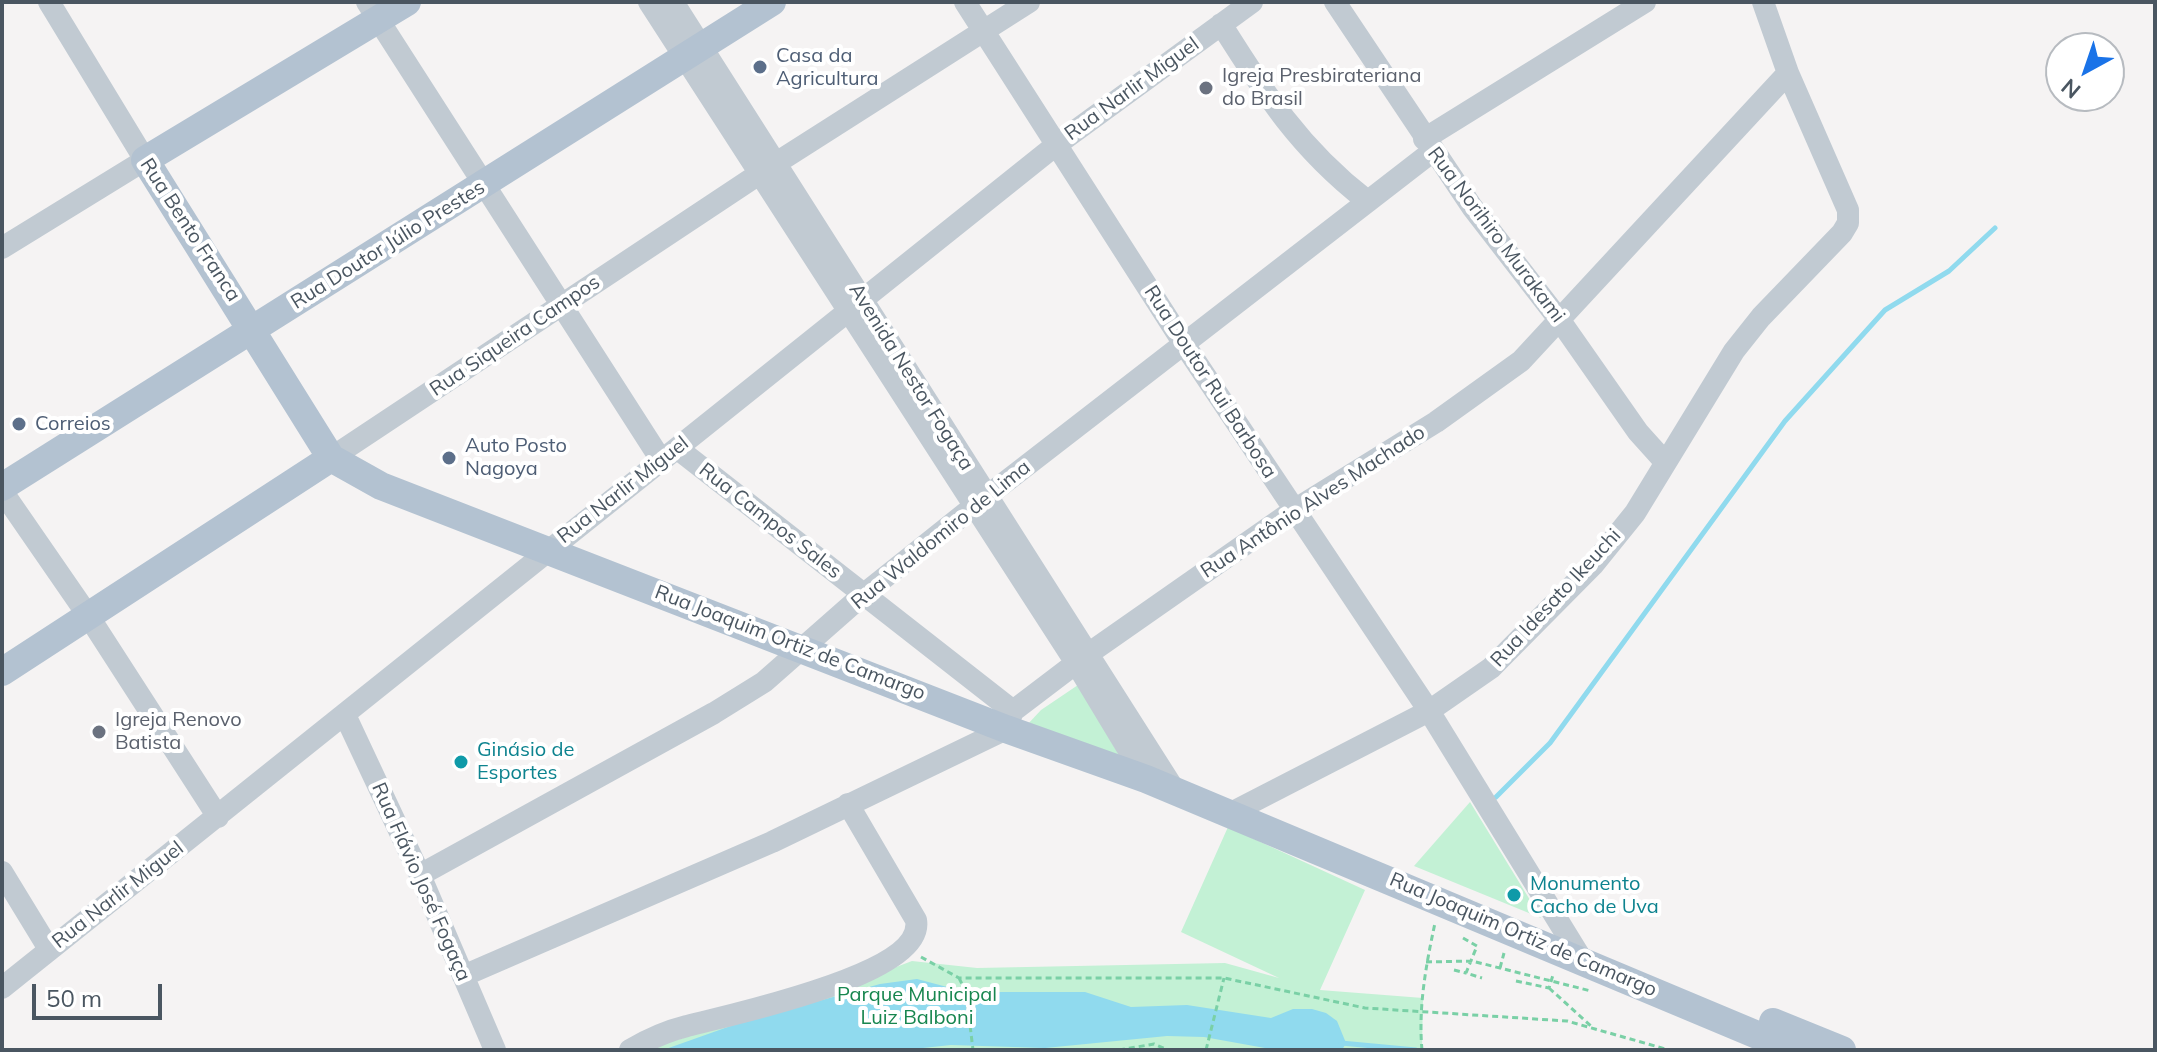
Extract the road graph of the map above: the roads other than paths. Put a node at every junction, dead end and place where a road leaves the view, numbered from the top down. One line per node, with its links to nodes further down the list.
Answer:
1 (49, 2): 19 (street, Rua Bento Franca)
2 (407, 2): 12 (main road)
3 (649, 2): 15 (street, Avenida Nestor Fogaça)
4 (673, 2): 15 (street, Avenida Nestor Fogaça)
5 (772, 2): 15 (main road, Rua Doutor Júlio Prestes)
6 (965, 2): 14 (street, Rua Doutor Rui Barbosa)
7 (1029, 2): 14 (street, Rua Siqueira Campos)
8 (1252, 2): 13 (street, Rua Narlir Miguel)
9 (1335, 2): 18 (street, Rua Norihiro Murakami)
10 (1645, 2): 18 (street, Rua Waldomiro de Lima)
11 (1763, 2): 16 (street)
12 (372, 11): 19 (main road); 21 (street, Rua Campos Sales)
13 (1221, 24): 17 (street, Rua Narlir Miguel); 22 (street)
14 (984, 31): 17 (street, Rua Doutor Rui Barbosa); 20 (street, Rua Siqueira Campos)
15 (692, 51): 20 (street, Avenida Nestor Fogaça); 21 (main road, Rua Doutor Júlio Prestes)
16 (1788, 73): 26 (street, Rua Antônio Alves Machado); 31 (street, Rua Idesato Ikeuchi)
17 (1056, 145): 24 (street, Rua Narlir Miguel); 28 (street, Rua Doutor Rui Barbosa)
18 (1429, 145): 22 (street, Rua Waldomiro de Lima); 26 (street, Rua Norihiro Murakami)
19 (145, 160): 23 (street); 27 (main road, Rua Bento Franca)
20 (768, 169): 24 (street, Avenida Nestor Fogaça); 25 (street, Rua Siqueira Campos)
21 (485, 184): 25 (street, Rua Campos Sales); 27 (main road, Rua Doutor Júlio Prestes)
22 (1366, 200): 28 (street, Rua Waldomiro de Lima)
23 (2, 248)
24 (855, 305): 29 (street, Rua Narlir Miguel); 33 (street, Avenida Nestor Fogaça)
25 (560, 306): 29 (street, Rua Campos Sales); 30 (street, Rua Siqueira Campos)
26 (1561, 322): 31 (street, Rua Norihiro Murakami); 34 (street, Rua Antônio Alves Machado)
27 (254, 330): 30 (main road, Rua Bento Franca); 32 (main road, Rua Doutor Júlio Prestes)
28 (1184, 344): 33 (street, Rua Waldomiro de Lima); 34 (street, Rua Doutor Rui Barbosa)
29 (669, 454): 35 (street, Rua Narlir Miguel); 36 (street, Rua Campos Sales)
30 (331, 458): 35 (main road, Rua Joaquim Ortiz de Camargo); 37 (main road, Rua Siqueira Campos)
31 (1665, 462): 41 (street, Rua Idesato Ikeuchi)
32 (2, 489): 37 (street)
33 (980, 502): 36 (street, Rua Waldomiro de Lima); 39 (street, Avenida Nestor Fogaça)
34 (1294, 510): 39 (street, Rua Antônio Alves Machado); 41 (street, Rua Doutor Rui Barbosa)
35 (547, 549): 38 (main road, Rua Joaquim Ortiz de Camargo); 42 (street, Rua Narlir Miguel)
36 (864, 594): 38 (street, Rua Waldomiro de Lima); 43 (street, Rua Campos Sales)
37 (89, 617): 40 (main road, Rua Siqueira Campos); 47 (street)
38 (804, 649): 43 (main road, Rua Joaquim Ortiz de Camargo); 50 (street, Rua Waldomiro de Lima)
39 (1082, 658): 43 (street, Rua Antônio Alves Machado); 44 (street, Avenida Nestor Fogaça); 45 (street, Avenida Nestor Fogaça)
40 (2, 672)
41 (1429, 711): 48 (street, Rua Idesato Ikeuchi); 51 (street, Rua Doutor Rui Barbosa)
42 (345, 715): 47 (street, Rua Narlir Miguel); 50 (street, Rua Flávio José Fogaça)
43 (1009, 720): 44 (main road, Rua Joaquim Ortiz de Camargo); 46 (street, Rua Antônio Alves Machado)
44 (1146, 779): 45 (main road, Rua Joaquim Ortiz de Camargo)
45 (1175, 791): 48 (main road, Rua Joaquim Ortiz de Camargo)
46 (848, 804): 54 (street, Rua Antônio Alves Machado); 58 (street)
47 (218, 817): 52 (street, Rua Narlir Miguel)
48 (1240, 818): 51 (main road, Rua Joaquim Ortiz de Camargo); 53 (main road, Rua Joaquim Ortiz de Camargo)
49 (2, 872): 52 (street)
50 (420, 875): 54 (street, Rua Flávio José Fogaça)
51 (1568, 935): 53 (street, Rua Doutor Rui Barbosa); 56 (main road, Rua Joaquim Ortiz de Camargo)
52 (49, 949): 55 (street, Rua Narlir Miguel)
53 (1584, 963): 56 (main road, Rua Joaquim Ortiz de Camargo)
54 (463, 976): 57 (street, Rua Flávio José Fogaça)
55 (2, 988)
56 (1782, 1042): 59 (main road, Rua Joaquim Ortiz de Camargo)
57 (495, 1050)
58 (630, 1050)
59 (1842, 1050)

